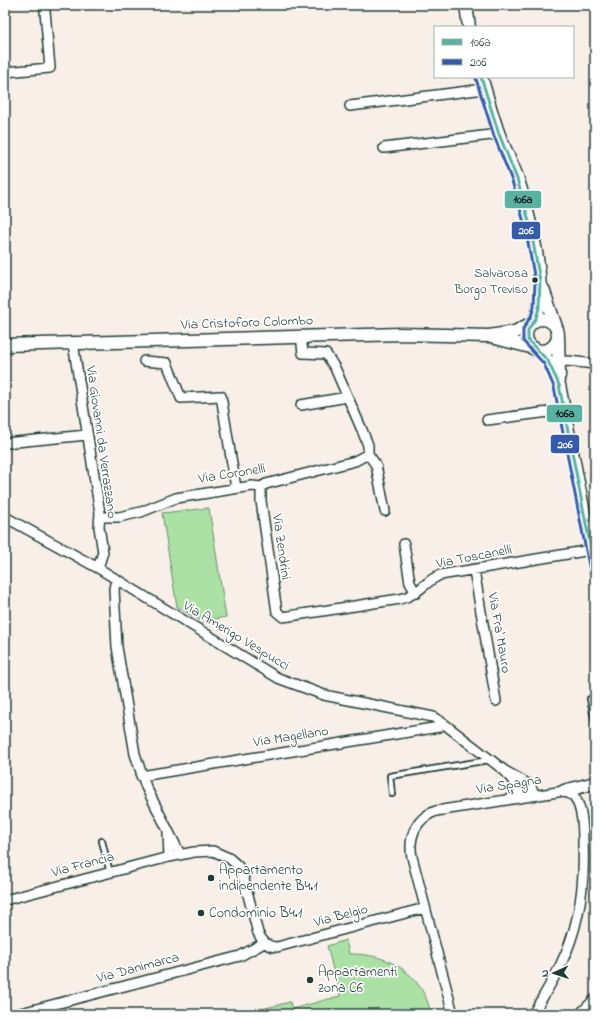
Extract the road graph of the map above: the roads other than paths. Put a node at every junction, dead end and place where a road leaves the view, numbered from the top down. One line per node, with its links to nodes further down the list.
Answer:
1 (466, 5): 3 (street)
2 (45, 11): 4 (street)
3 (469, 26)
4 (5, 72)
5 (480, 78): 6 (street)
6 (484, 89): 7 (street); 8 (street)
7 (350, 106)
8 (498, 134): 9 (street); 10 (street)
9 (384, 148)
10 (540, 280): 11 (street); 12 (street)
11 (532, 323): 12 (street); 14 (street, Via Cristoforo Colombo); 17 (street)
12 (557, 332): 17 (street); 19 (street)
13 (301, 336): 14 (street, Via Cristoforo Colombo); 15 (street, Via Cristoforo Colombo); 21 (street)
14 (489, 336): 17 (street, Via Cristoforo Colombo)
15 (73, 343): 16 (street, Via Cristoforo Colombo); 25 (street, Via Giovanni da Verrazzano)
16 (5, 345)
17 (536, 349): 19 (street)
18 (144, 361): 29 (street)
19 (553, 362): 20 (street); 23 (street)
20 (595, 364)
21 (347, 397): 22 (street); 27 (street)
22 (301, 405)
23 (564, 410): 24 (street); 34 (street)
24 (487, 420)
25 (87, 435): 26 (street); 32 (street, Via Giovanni da Verrazzano)
26 (5, 443)
27 (368, 454): 28 (street, Via Coronelli); 30 (street)
28 (261, 487): 29 (street, Via Coronelli); 40 (street, Via Zendrini)
29 (236, 488): 32 (street, Via Coronelli)
30 (385, 511)
31 (5, 517): 35 (street, Via Amerigo Vespucci)
32 (100, 517): 35 (street, Via Giovanni da Verrazzano)
33 (404, 544): 39 (street)
34 (591, 550): 36 (street, Via Toscanelli); 37 (street)
35 (98, 568): 38 (street, Via Amerigo Vespucci)
36 (474, 570): 39 (street, Via Toscanelli); 42 (street, Via Fra' Mauro)
37 (595, 570)
38 (116, 579): 44 (street, Via Amerigo Vespucci); 47 (street)
39 (416, 593): 40 (street, Via Toscanelli)
40 (276, 611)
41 (590, 699): 43 (lane)
42 (496, 700)
43 (595, 722)
44 (443, 723): 45 (street, Via Amerigo Vespucci); 47 (street, Via Magellano)
45 (491, 760): 46 (street, Via Amerigo Vespucci); 50 (lane)
46 (505, 771): 51 (street); 52 (street)
47 (141, 776): 53 (street)
48 (595, 783): 49 (street)
49 (564, 791): 51 (street, Via Spagna); 65 (street, Via Spagna)
50 (392, 794)
51 (535, 795): 52 (street, Via Spagna)
52 (519, 797): 59 (street, Via Spagna)
53 (168, 832): 55 (street); 56 (street)
54 (102, 841): 57 (lane)
55 (180, 854): 56 (street, Via Francia); 60 (street)
56 (169, 857): 57 (street, Via Francia)
57 (110, 873): 58 (street, Via Francia)
58 (5, 900)
59 (425, 908): 60 (street, Via Belgio); 64 (street, Via Spagna)
60 (264, 943): 63 (street, Via Danimarca)
61 (595, 1001): 66 (street)
62 (595, 1013): 66 (street)
63 (17, 1014)
64 (453, 1014)
65 (533, 1014)
66 (583, 1014)

